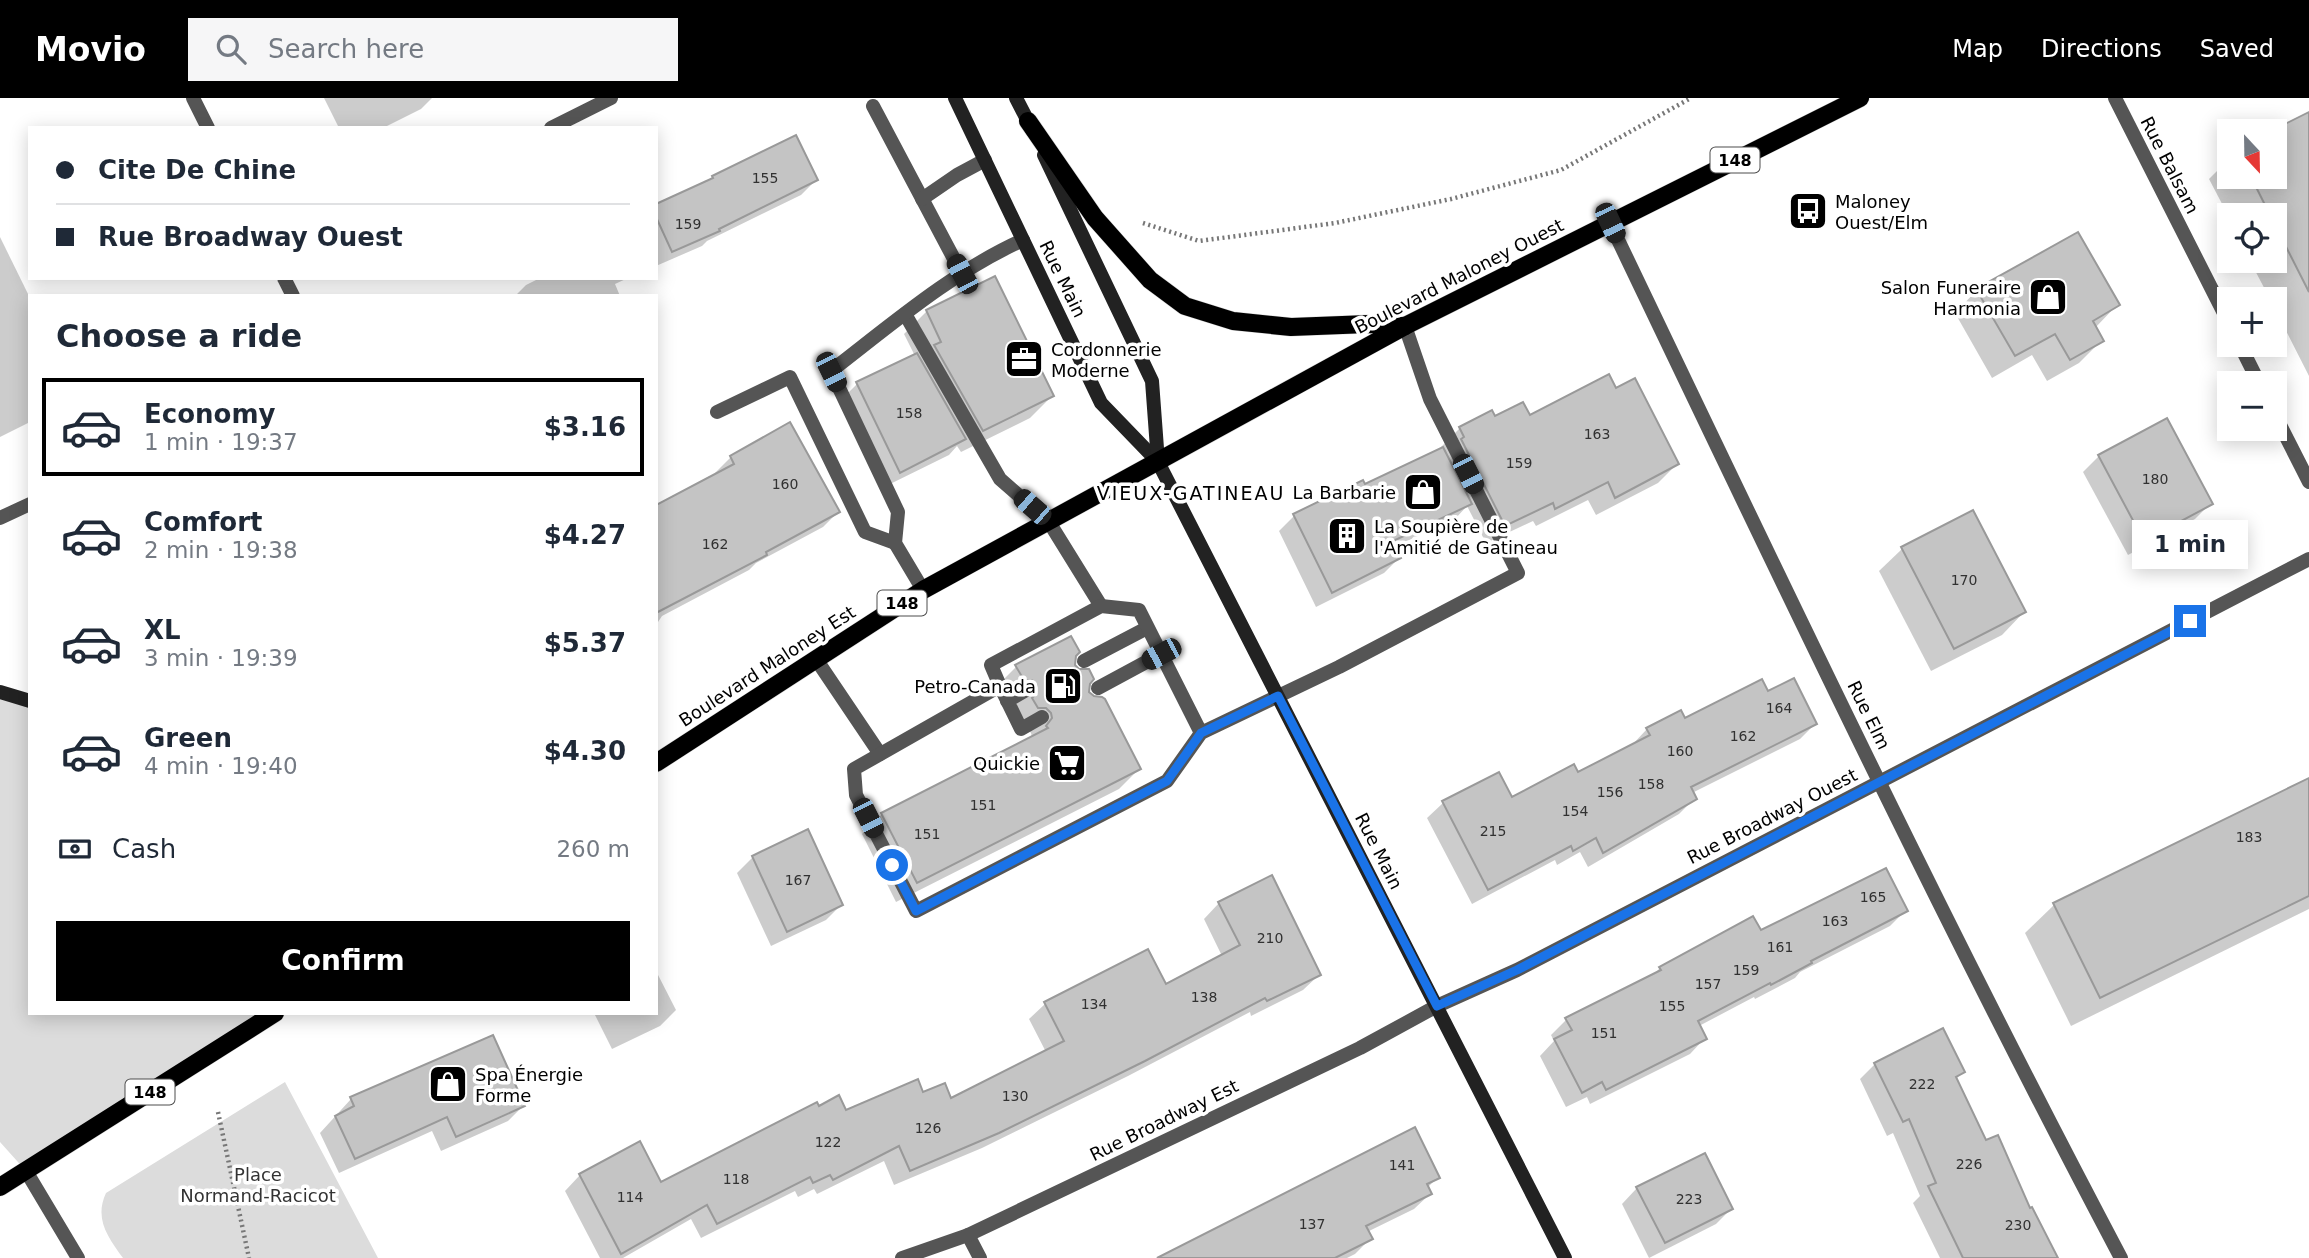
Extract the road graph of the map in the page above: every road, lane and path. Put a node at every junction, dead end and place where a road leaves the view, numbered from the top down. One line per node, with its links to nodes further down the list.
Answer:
1 (193, 98): 10 (street)
2 (611, 98): 11 (street)
3 (955, 98): 12 (street, Rue Main)
4 (1016, 98): 9 (street, Rue Main)
5 (1691, 98): 14 (path)
6 (1860, 98): 15 (main road, Boulevard Maloney Ouest / 148)
7 (2115, 98): 18 (street, Rue Balsam)
8 (873, 106): 13 (street)
9 (1028, 121): 20 (main road); 23 (street, Rue Main)
10 (207, 126)
11 (555, 126)
12 (985, 160): 13 (street); 16 (street, Rue Main)
13 (922, 199): 17 (street)
14 (1137, 221)
15 (1610, 223): 20 (main road, Boulevard Maloney Ouest / 148); 47 (street, Rue Elm)
16 (1023, 240): 17 (street); 23 (street, Rue Main)
17 (962, 274): 19 (street)
18 (2217, 299)
19 (905, 314): 27 (street); 28 (street)
20 (1405, 326): 23 (main road, Boulevard Maloney Ouest / 148); 40 (street)
21 (717, 412): 28 (street)
22 (2287, 439): 24 (street)
23 (1158, 462): 27 (main road, Boulevard Maloney Est / 148); 40 (street, Rue Main)
24 (2309, 482)
25 (28, 505): 26 (street)
26 (0, 518)
27 (1049, 522): 30 (main road, Boulevard Maloney Est / 148); 31 (street)
28 (895, 543): 30 (street)
29 (2309, 559): 47 (street, Rue Broadway Ouest)
30 (923, 590): 34 (main road, Boulevard Maloney Est / 148)
31 (1101, 606): 32 (street); 36 (street)
32 (1147, 628): 33 (street); 35 (street)
33 (1161, 654): 37 (street); 44 (street)
34 (816, 659): 45 (street); 46 (main road, Boulevard Maloney Est / 148)
35 (1084, 661)
36 (1000, 686): 42 (street); 45 (street)
37 (1098, 688)
38 (1028, 689): 42 (street)
39 (0, 692): 41 (street)
40 (1278, 696): 44 (street); 48 (street, Rue Main)
41 (28, 701)
42 (1007, 701): 43 (street)
43 (1042, 718)
44 (1201, 733): 45 (street)
45 (880, 754)
46 (658, 762)
47 (1881, 782): 48 (street, Rue Broadway Ouest); 59 (street, Rue Elm)
48 (1437, 1006): 53 (street, Rue Broadway Est); 58 (street, Rue Main)
49 (272, 1015): 51 (main road, 148)
50 (218, 1112): 55 (path)
51 (26, 1171): 52 (main road, 148); 54 (street)
52 (0, 1187)
53 (968, 1235): 56 (street, Rue Broadway Est); 57 (street)
54 (78, 1258)
55 (249, 1258)
56 (902, 1258)
57 (980, 1258)
58 (1565, 1258)
59 (2121, 1258)

